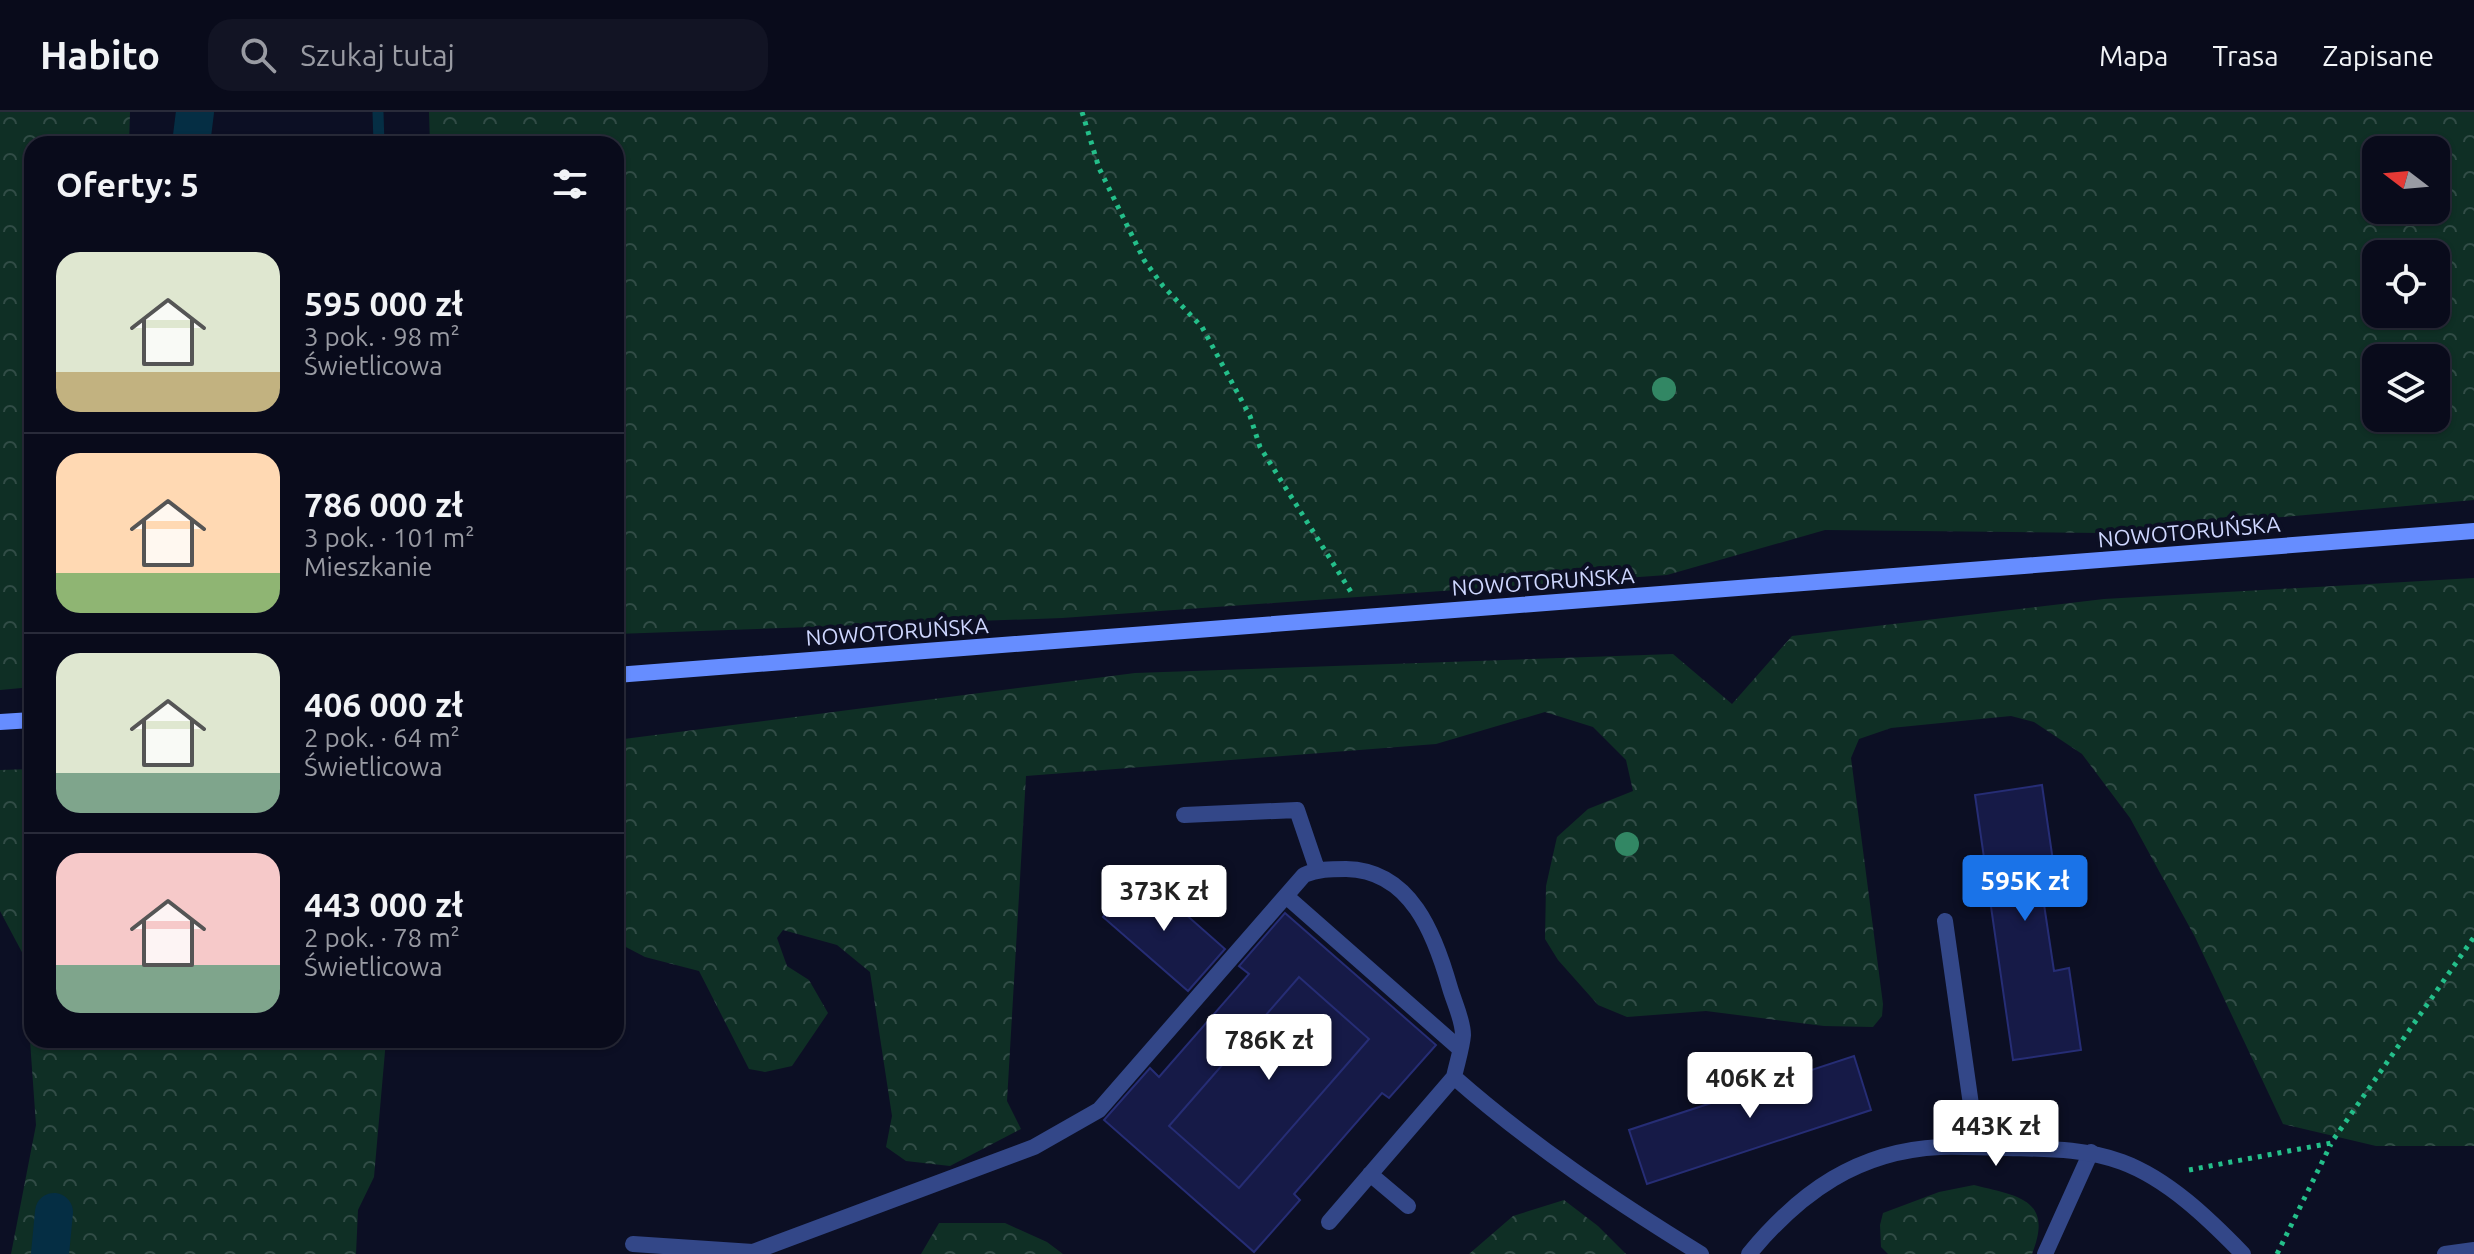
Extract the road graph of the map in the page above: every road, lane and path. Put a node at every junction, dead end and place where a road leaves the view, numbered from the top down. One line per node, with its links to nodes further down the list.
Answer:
1 (1082, 112): 3 (path)
2 (2474, 531): 3 (main road, NOWOTORUŃSKA)
3 (1366, 617): 4 (main road, NOWOTORUŃSKA)
4 (624, 674)
5 (24, 720): 6 (main road)
6 (0, 722)
7 (1184, 815): 8 (street)
8 (1317, 869): 9 (street); 12 (street)
9 (1286, 896): 12 (street); 21 (street)
10 (1945, 921): 15 (street)
11 (2474, 937): 14 (path)
12 (1460, 1049): 13 (street)
13 (1454, 1077): 17 (street); 23 (street)
14 (2331, 1143): 18 (path); 27 (path)
15 (1977, 1147): 16 (street); 24 (street)
16 (2091, 1152): 18 (street); 25 (street)
17 (1370, 1174): 19 (street); 20 (street)
18 (2150, 1177): 26 (street)
19 (1408, 1206)
20 (1329, 1222)
21 (633, 1244)
22 (2474, 1250): 28 (street)
23 (1701, 1254)
24 (1749, 1254)
25 (2045, 1254)
26 (2243, 1254)
27 (2277, 1254)
28 (2445, 1254)

